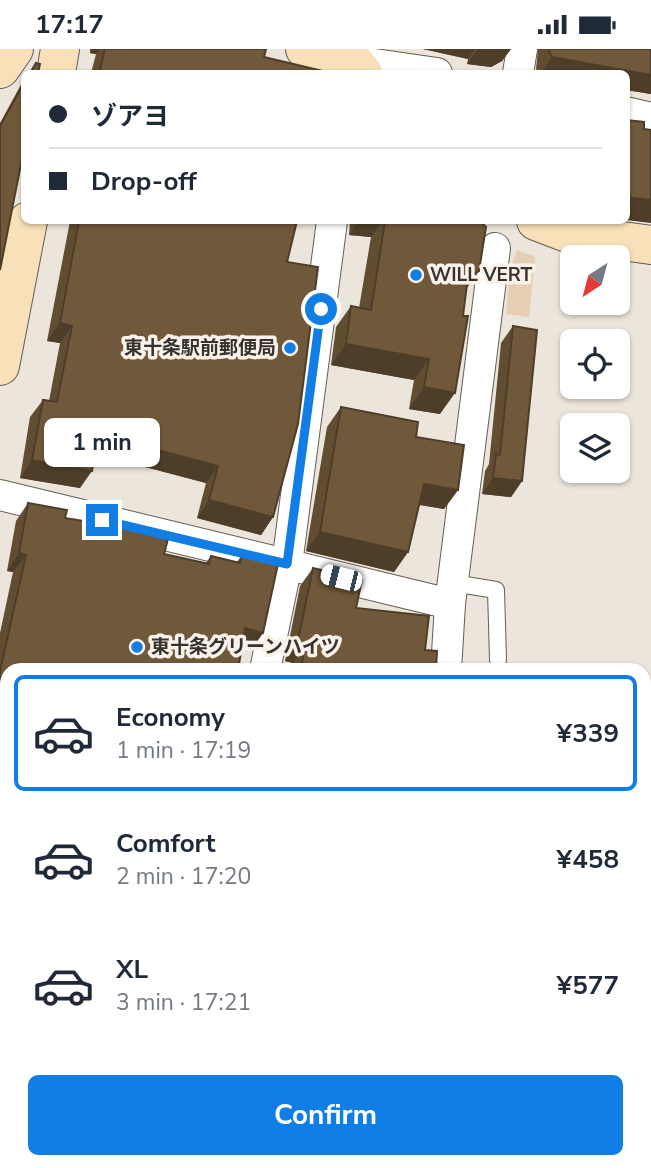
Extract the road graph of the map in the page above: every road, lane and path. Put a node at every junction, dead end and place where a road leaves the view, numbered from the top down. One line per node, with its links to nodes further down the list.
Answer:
1 (14, 49): 6 (street)
2 (60, 49): 7 (street)
3 (304, 49): 5 (street)
4 (522, 49): 9 (street)
5 (356, 64): 8 (street)
6 (0, 69)
7 (56, 70)
8 (410, 70)
9 (518, 70)
10 (630, 114): 11 (street)
11 (651, 118)
12 (27, 224): 17 (street)
13 (332, 224): 19 (street)
14 (546, 224): 15 (street)
15 (651, 245)
16 (495, 249): 20 (street)
17 (0, 366)
18 (0, 495): 19 (street)
19 (287, 564): 20 (street); 22 (street)
20 (451, 594): 21 (lane); 23 (street)
21 (498, 660)
22 (266, 663)
23 (446, 663)

